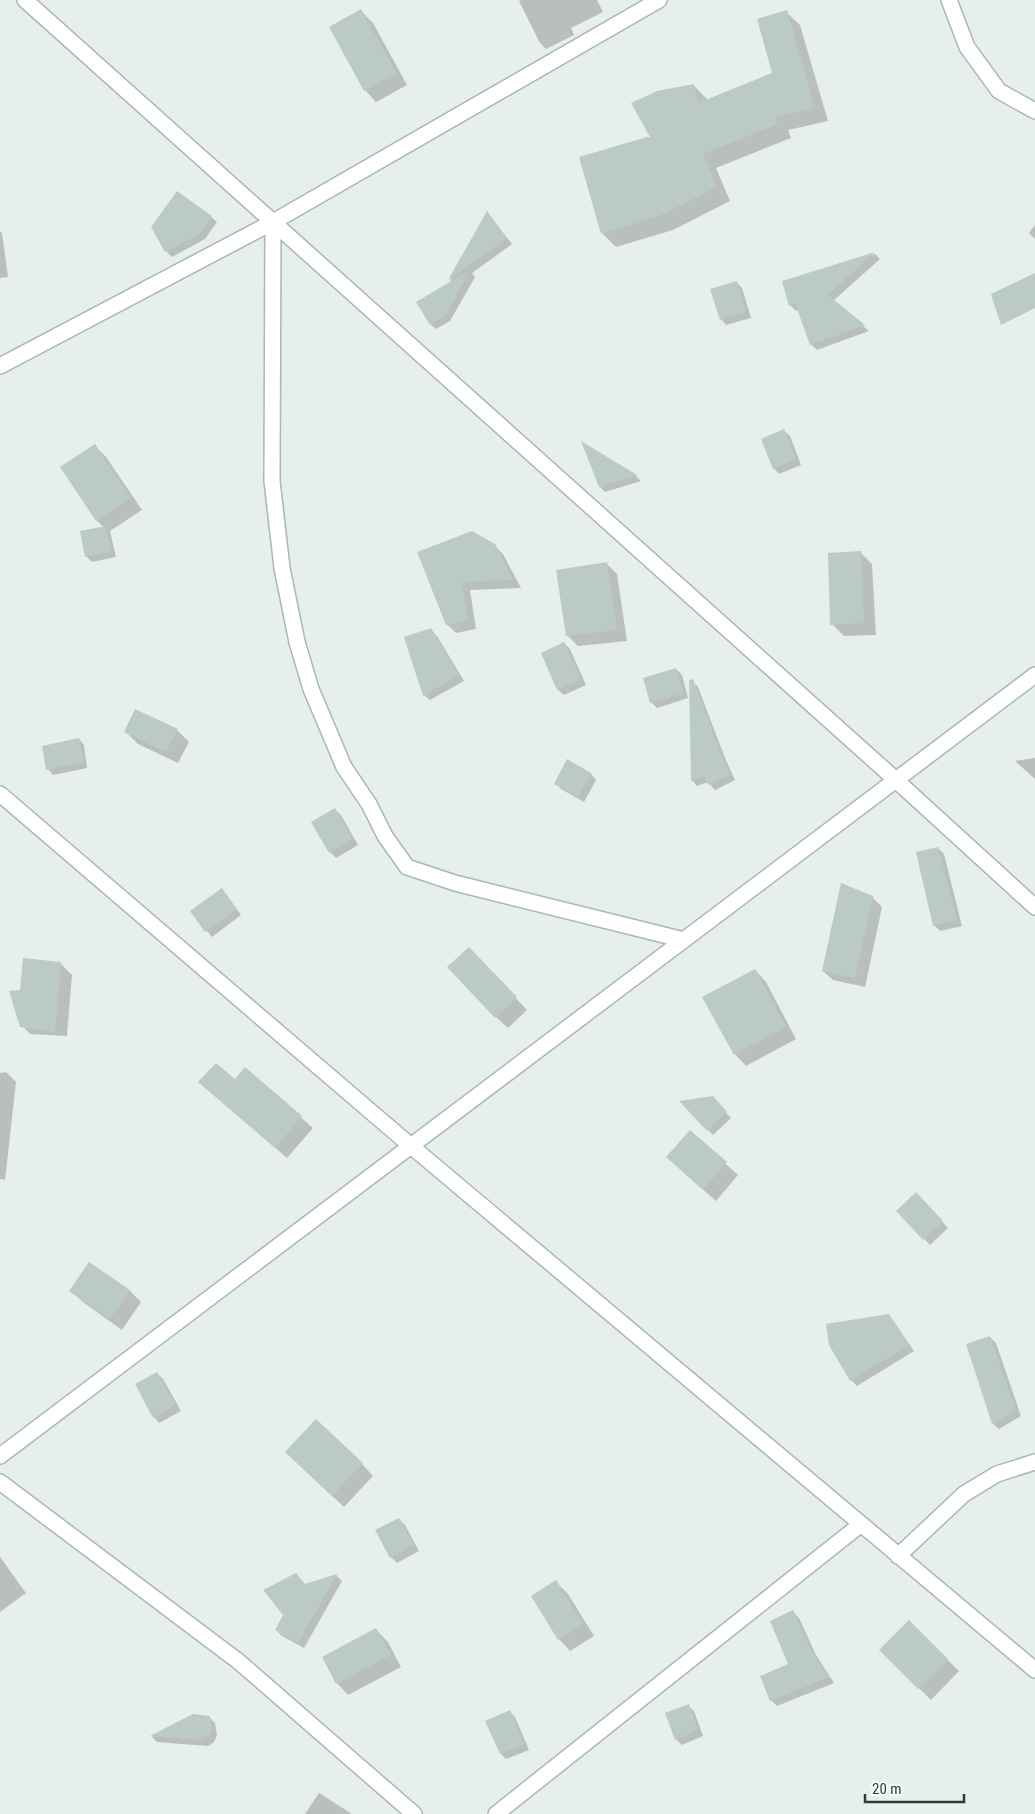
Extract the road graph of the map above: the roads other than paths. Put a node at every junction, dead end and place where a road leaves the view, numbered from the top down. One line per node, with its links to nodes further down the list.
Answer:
1 (24, 0): 5 (street)
2 (659, 0): 5 (street)
3 (949, 0): 4 (street)
4 (1035, 111)
5 (273, 222): 6 (street); 8 (street); 11 (street)
6 (0, 366)
7 (1035, 675): 8 (street)
8 (895, 780): 10 (street); 11 (street)
9 (0, 794): 12 (street)
10 (1035, 907)
11 (684, 940): 12 (street)
12 (411, 1146): 13 (street); 16 (street)
13 (0, 1456)
14 (1035, 1462): 17 (street)
15 (0, 1482): 19 (street)
16 (860, 1525): 17 (street); 20 (street)
17 (898, 1556): 18 (street)
18 (1035, 1670)
19 (414, 1814)
20 (496, 1814)

